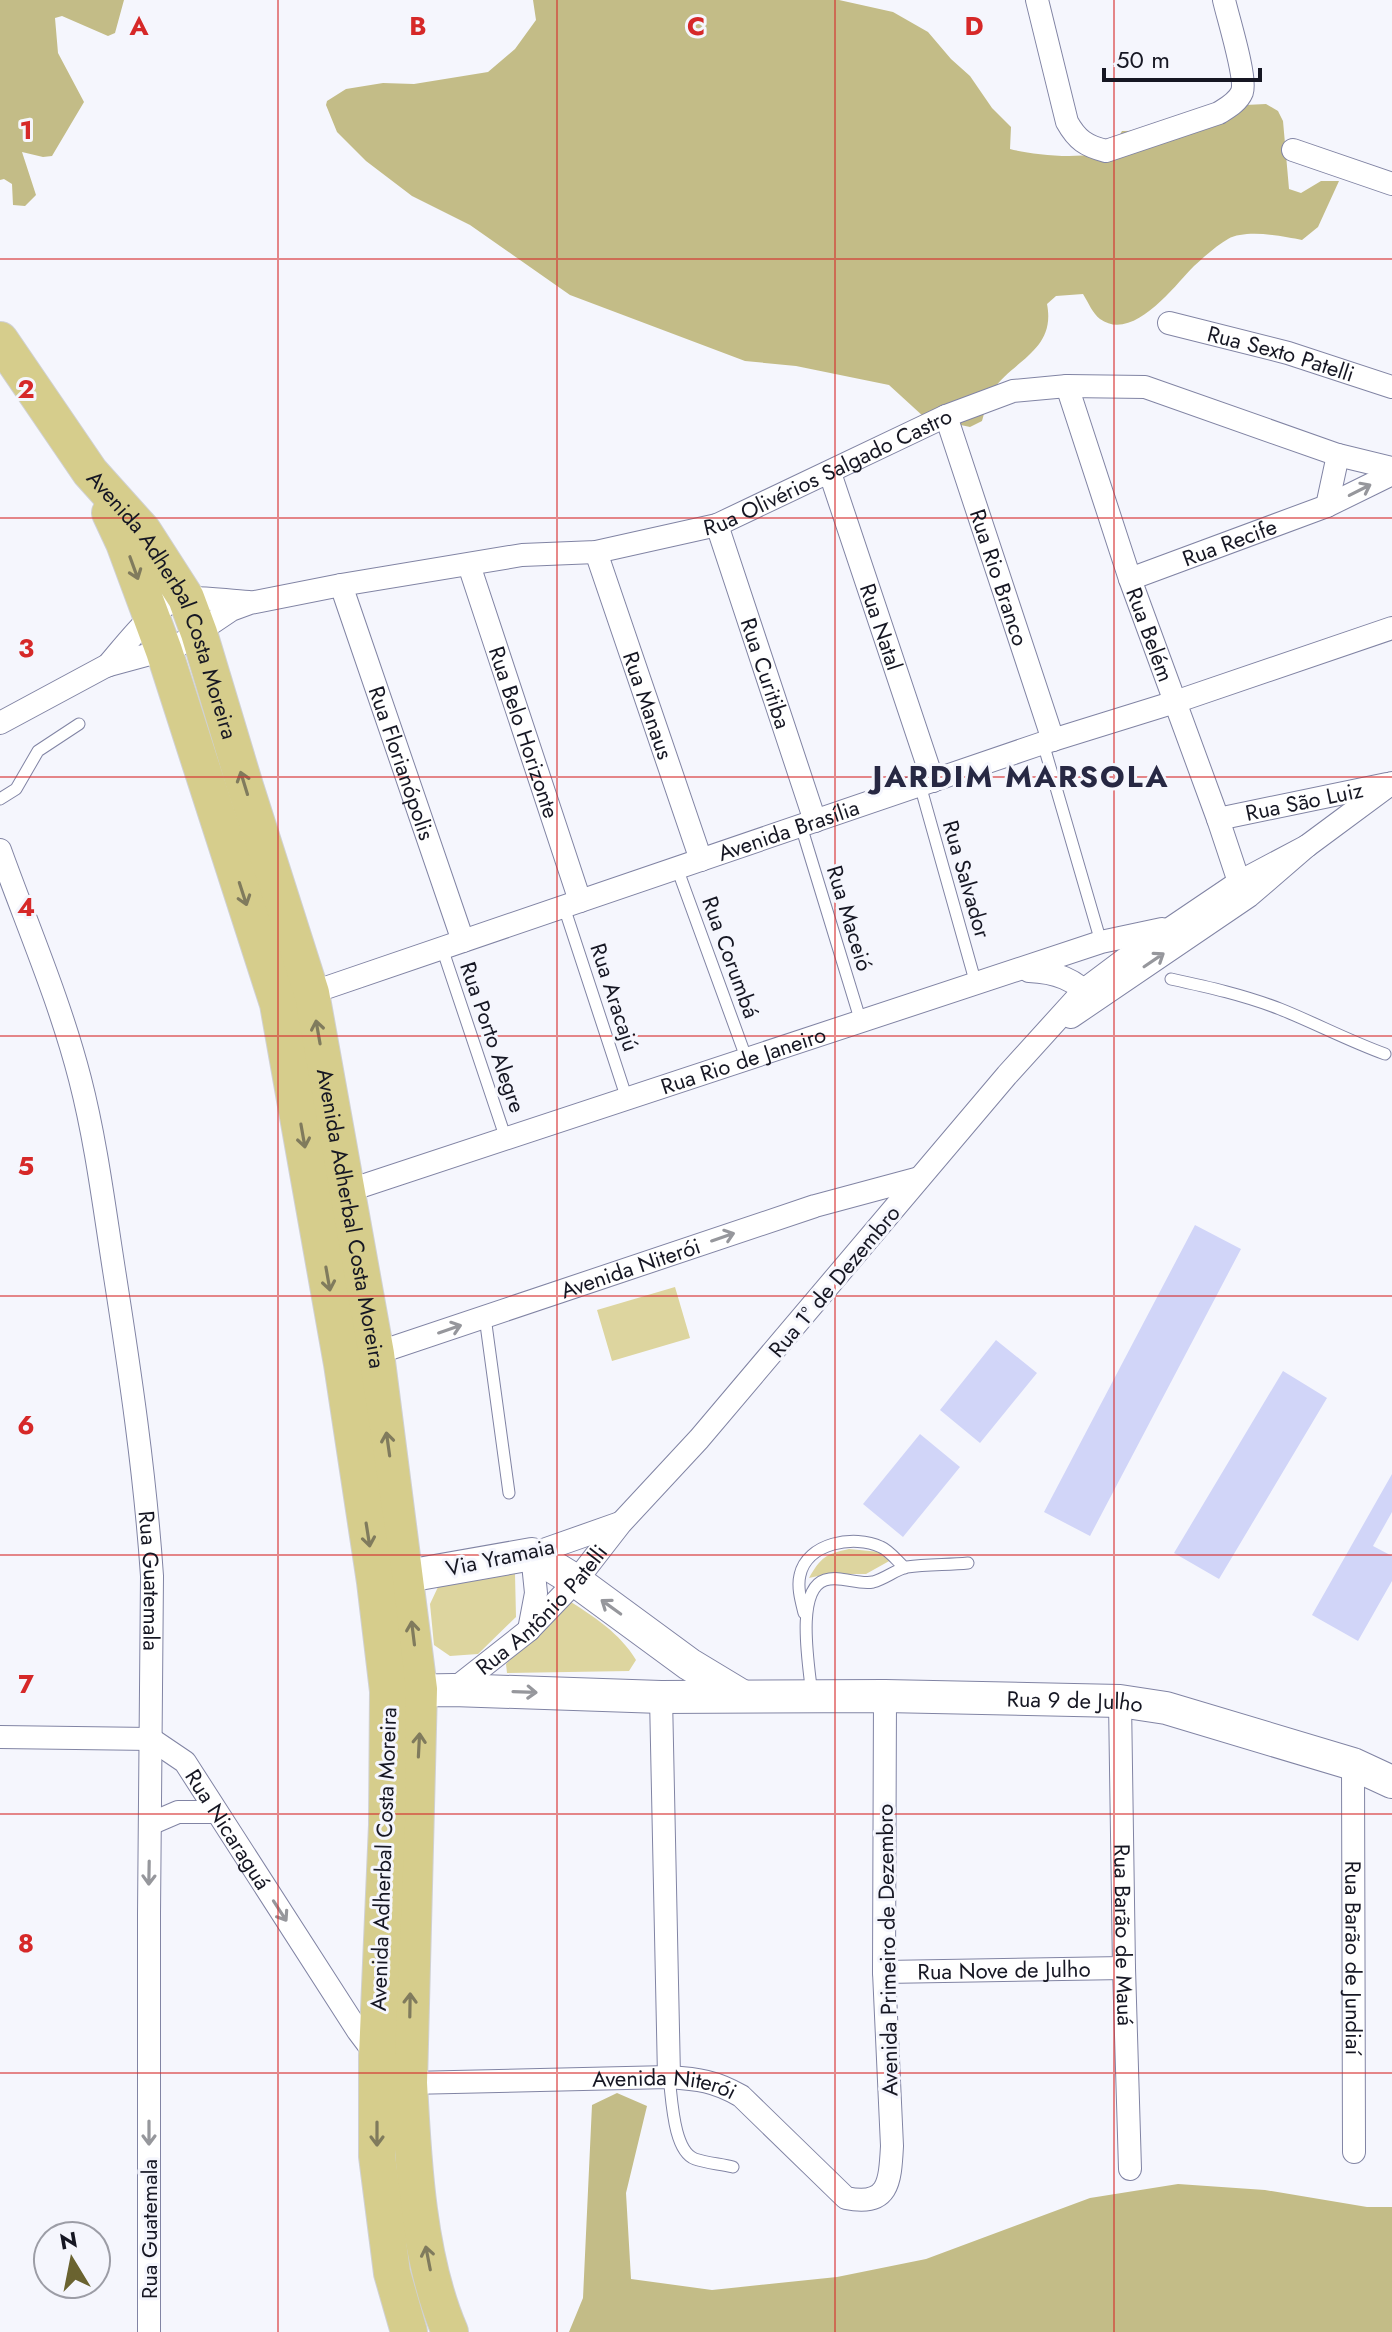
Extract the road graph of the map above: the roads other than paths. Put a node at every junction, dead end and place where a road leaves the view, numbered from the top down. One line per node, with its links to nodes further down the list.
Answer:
1 (1037, 0): 2 (street)
2 (1224, 0)
3 (1293, 150): 4 (street)
4 (1392, 184)
5 (1169, 323): 8 (street, Rua Sexto Patelli)
6 (0, 340): 12 (main road)
7 (1067, 386): 9 (street, Rua Olivérios Salgado Castro); 10 (street, Rua Olivérios Salgado Castro); 19 (street, Rua Belém)
8 (1392, 387)
9 (946, 416): 13 (street, Rua Olivérios Salgado Castro); 31 (street, Rua Rio Branco)
10 (1338, 455): 11 (street, Rua Olivérios Salgado Castro); 15 (street)
11 (1392, 468)
12 (90, 472): 21 (main road, Avenida Adherbal Costa Moreira); 23 (main road, Avenida Adherbal Costa Moreira, one-way to 23)
13 (830, 473): 16 (street, Rua Olivérios Salgado Castro); 32 (street, Rua Natal)
14 (1392, 474): 15 (street, Rua Recife, one-way to 14)
15 (1327, 506): 19 (street, Rua Recife)
16 (717, 525): 17 (street, Rua Olivérios Salgado Castro); 36 (street, Rua Curitiba)
17 (596, 552): 18 (street, Rua Olivérios Salgado Castro); 39 (street, Rua Manaus)
18 (469, 565): 20 (street, Rua Olivérios Salgado Castro); 42 (street, Rua Belo Horizonte)
19 (1130, 579): 28 (street, Rua Belém)
20 (341, 585): 22 (street, Rua Olivérios Salgado Castro); 45 (street, Rua Florianópolis)
21 (186, 598): 22 (street); 23 (street); 25 (main road, Avenida Adherbal Costa Moreira)
22 (250, 603): 25 (street)
23 (152, 617): 26 (main road, Avenida Adherbal Costa Moreira); 27 (street)
24 (1392, 628): 28 (street, Avenida Brasília)
25 (199, 633): 26 (street); 51 (main road, Avenida Adherbal Costa Moreira, one-way to 25)
26 (164, 651): 27 (street); 51 (main road, Avenida Adherbal Costa Moreira, one-way to 51)
27 (106, 666): 29 (street)
28 (1175, 702): 31 (street, Avenida Brasília); 35 (street, Rua Belém)
29 (0, 723)
30 (79, 724): 34 (lane)
31 (1048, 741): 32 (street, Avenida Brasília); 46 (lane)
32 (927, 783): 36 (street, Avenida Brasília); 49 (lane, Rua Salvador)
33 (1392, 783): 35 (street, Rua São Luiz); 37 (street, Rua 1º de Dezembro)
34 (0, 799)
35 (1218, 819): 41 (street, Rua Belém)
36 (808, 823): 39 (street, Avenida Brasília); 52 (lane, Rua Maceió)
37 (1307, 846): 41 (street, Rua 1º de Dezembro); 44 (street, Rua 1º de Dezembro)
38 (0, 850): 79 (street, Rua Guatemala)
39 (701, 860): 40 (street, Avenida Brasília)
40 (677, 868): 42 (street, Avenida Brasília); 54 (lane, Rua Corumbá)
41 (1239, 882): 43 (street, Rua 1º de Dezembro); 44 (street)
42 (572, 904): 45 (street, Avenida Brasília); 55 (lane, Rua Aracajú)
43 (1173, 926): 46 (street, Rua Rio de Janeiro); 50 (street, Rua 1º de Dezembro)
44 (1199, 929): 50 (street, Rua 1º de Dezembro, one-way to 44)
45 (452, 945): 51 (street, Avenida Brasília); 56 (lane, Rua Porto Alegre)
46 (1092, 945): 47 (street, Rua Rio de Janeiro); 50 (street)
47 (1020, 970): 49 (street, Rua Rio de Janeiro); 50 (street)
48 (1171, 979): 53 (lane)
49 (976, 985): 52 (street, Rua Rio de Janeiro)
50 (1084, 990): 57 (street, Rua 1º de Dezembro)
51 (295, 998): 58 (main road, Avenida Adherbal Costa Moreira)
52 (861, 1022): 54 (street, Rua Rio de Janeiro)
53 (1385, 1054)
54 (747, 1060): 55 (street, Rua Rio de Janeiro)
55 (627, 1099): 56 (street, Rua Rio de Janeiro)
56 (506, 1139): 58 (street, Rua Rio de Janeiro)
57 (919, 1178): 59 (street, Avenida Niterói, one-way to 57); 63 (street, Rua 1º de Dezembro)
58 (331, 1196): 60 (main road, Avenida Adherbal Costa Moreira); 61 (main road, Avenida Adherbal Costa Moreira, one-way to 61)
59 (485, 1317): 60 (street, Avenida Niterói, one-way to 59); 62 (lane)
60 (376, 1354): 61 (street, Avenida Niterói); 67 (main road, Avenida Adherbal Costa Moreira, one-way to 60)
61 (342, 1364): 67 (main road, Avenida Adherbal Costa Moreira, one-way to 67)
62 (509, 1493)
63 (621, 1523): 64 (street, Via Yramaia); 68 (street, Rua Antônio Patelli)
64 (532, 1554): 67 (main road, Via Yramaia); 68 (main road); 70 (street)
65 (968, 1563): 66 (lane)
66 (905, 1568): 69 (lane); 69 (lane)
67 (391, 1580): 72 (main road, Avenida Adherbal Costa Moreira)
68 (576, 1581): 70 (street, Rua Antônio Patelli); 71 (main road, one-way to 68)
69 (805, 1617): 73 (lane)
70 (529, 1630): 72 (street, Rua Antônio Patelli)
71 (644, 1630): 75 (main road); 76 (main road)
72 (420, 1690): 75 (main road, Rua 9 de Julho, one-way to 75); 86 (main road, Avenida Adherbal Costa Moreira); 88 (main road, Avenida Adherbal Costa Moreira, one-way to 72)
73 (812, 1696): 74 (main road, Rua 9 de Julho); 76 (main road, Rua 9 de Julho)
74 (885, 1696): 77 (main road, Rua 9 de Julho); 85 (street, Avenida Primeiro de Dezembro)
75 (661, 1697): 76 (main road, Rua 9 de Julho); 87 (street)
76 (745, 1698)
77 (1120, 1701): 80 (main road, Rua 9 de Julho); 84 (street, Rua Barão de Mauá)
78 (0, 1737): 79 (street)
79 (151, 1739): 82 (street, Rua Nicaraguá); 83 (street, Rua Guatemala)
80 (1353, 1764): 81 (main road, Rua 9 de Julho); 89 (street, Rua Barão de Jundiaí)
81 (1392, 1782)
82 (216, 1812): 83 (street); 86 (street, Rua Nicaraguá, one-way to 86)
83 (150, 1824): 93 (street, Rua Guatemala, one-way to 93)
84 (1124, 1968): 85 (street, Rua Nove de Julho); 91 (street, Rua Barão de Mauá)
85 (884, 1972): 92 (street, Avenida Primeiro de Dezembro)
86 (377, 2056): 94 (main road, Avenida Adherbal Costa Moreira, one-way to 94)
87 (669, 2077): 88 (street, Avenida Niterói); 90 (lane); 92 (street, Avenida Niterói)
88 (409, 2083): 95 (main road, Avenida Adherbal Costa Moreira, one-way to 88)
89 (1354, 2152)
90 (733, 2167)
91 (1130, 2169)
92 (875, 2199)
93 (149, 2332)
94 (409, 2332)
95 (450, 2332)

